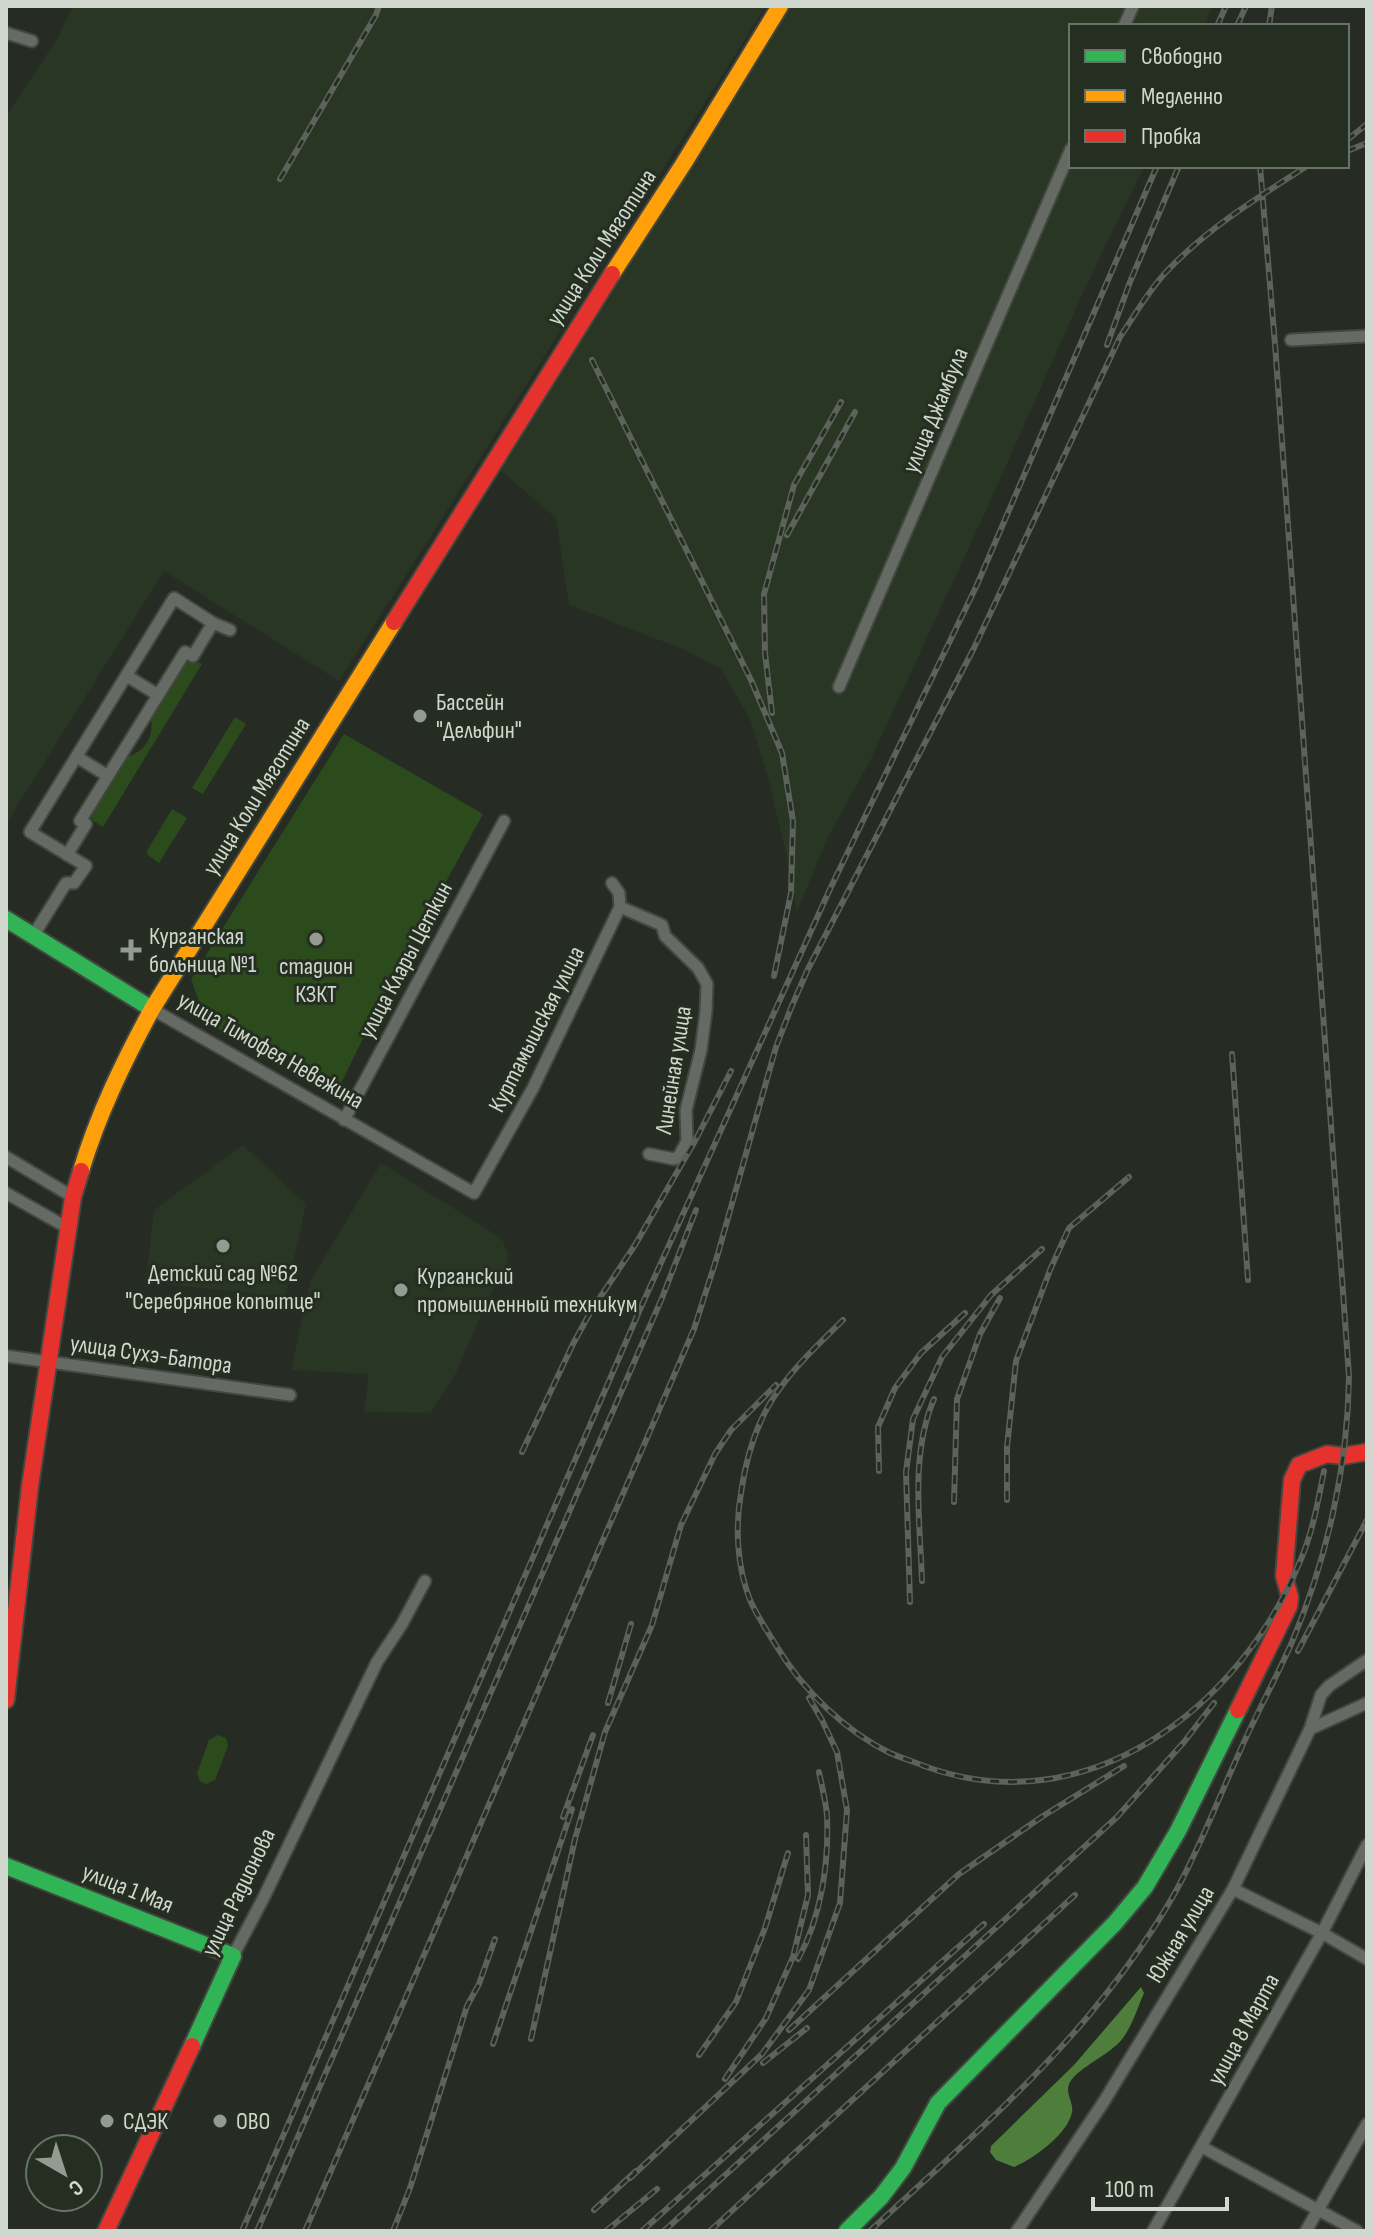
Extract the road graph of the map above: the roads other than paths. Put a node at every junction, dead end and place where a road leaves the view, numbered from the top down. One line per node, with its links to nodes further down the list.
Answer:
1 (780, 6): 20 (main road, улица Коли Мяготина)
2 (6, 33): 3 (street)
3 (32, 41)
4 (1069, 154): 10 (street, улица Джамбула)
5 (1367, 336): 6 (street)
6 (1291, 340)
7 (213, 623): 8 (street); 9 (street); 11 (street)
8 (230, 630)
9 (127, 676): 11 (street); 12 (street)
10 (839, 687)
11 (158, 695): 13 (street)
12 (77, 757): 13 (street); 15 (street)
13 (108, 776): 15 (street)
14 (504, 821): 21 (street, улица Клары Цеткин)
15 (67, 855): 19 (street)
16 (612, 883): 17 (street)
17 (620, 907): 22 (street, Линейная улица); 25 (street, Куртамышская улица)
18 (6, 919): 19 (main road, улица Тимофея Невежина)
19 (33, 936): 20 (main road, улица Тимофея Невежина)
20 (152, 1009): 21 (street, улица Тимофея Невежина); 26 (main road, улица Коли Мяготина)
21 (344, 1120): 25 (street, улица Тимофея Невежина)
22 (649, 1154)
23 (6, 1157): 26 (street)
24 (6, 1193): 27 (street)
25 (474, 1193)
26 (73, 1197): 27 (main road, улица Коли Мяготина)
27 (68, 1228): 29 (main road, улица Коли Мяготина)
28 (6, 1356): 29 (street, улица Сухэ-Батора)
29 (49, 1362): 30 (street, улица Сухэ-Батора); 33 (main road, улица Коли Мяготина)
30 (290, 1395)
31 (1367, 1452): 48 (main road)
32 (425, 1581): 42 (street, улица Радионова)
33 (11, 1606): 35 (main road, улица Коли Мяготина)
34 (1367, 1660): 37 (street, Южная улица)
35 (6, 1700)
36 (1367, 1703): 37 (street)
37 (1310, 1729): 40 (street, Южная улица)
38 (1367, 1845): 41 (street, улица 8 Марта)
39 (6, 1866): 42 (main road, улица 1 Мая)
40 (1233, 1889): 41 (street); 49 (street, Южная улица)
41 (1322, 1933): 43 (street); 45 (street, улица 8 Марта)
42 (233, 1956): 47 (main road, улица Радионова)
43 (1367, 1959)
44 (1367, 2124): 46 (street)
45 (1202, 2147): 46 (street); 50 (street, улица 8 Марта)
46 (1318, 2210): 51 (street); 52 (street)
47 (106, 2231)
48 (847, 2231)
49 (1017, 2231)
50 (1153, 2231)
51 (1306, 2231)
52 (1357, 2231)

